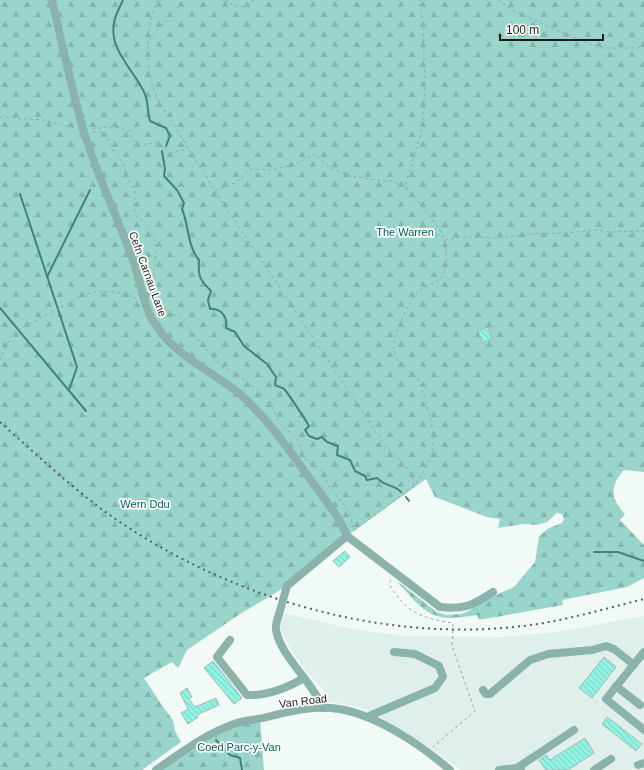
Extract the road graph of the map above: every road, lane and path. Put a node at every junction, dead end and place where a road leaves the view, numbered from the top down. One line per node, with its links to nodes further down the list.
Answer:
1 (52, 0): 11 (street, Cefn Carnau Lane)
2 (158, 0): 8 (path)
3 (184, 0): 8 (path)
4 (225, 0): 5 (path)
5 (254, 0)
6 (420, 0): 13 (path)
7 (498, 0): 9 (path)
8 (148, 41): 12 (path)
9 (644, 46)
10 (0, 118): 11 (path)
11 (85, 129): 12 (path); 17 (street, Cefn Carnau Lane); 20 (path)
12 (189, 148): 14 (path)
13 (408, 190): 14 (path); 16 (path)
14 (215, 191): 19 (path)
15 (644, 231): 16 (path)
16 (445, 240): 19 (path)
17 (145, 301): 18 (path); 21 (street, Cefn Carnau Lane)
18 (0, 360)
19 (414, 486): 20 (path)
20 (354, 531): 21 (path)
21 (347, 536): 22 (street); 28 (street, bridge)
22 (396, 573): 23 (street); 36 (path)
23 (493, 592)
24 (230, 640): 28 (street)
25 (394, 652): 33 (street)
26 (644, 652): 27 (street)
27 (634, 665): 29 (street); 30 (street)
28 (304, 678): 32 (street)
29 (616, 686): 31 (street); 35 (street)
30 (483, 690)
31 (640, 705)
32 (323, 708): 33 (street, Van Road); 39 (street, Van Road)
33 (367, 717): 36 (street, Van Road)
34 (574, 730): 38 (street)
35 (644, 730)
36 (426, 752): 40 (street, Van Road)
37 (611, 759): 42 (street)
38 (520, 769): 41 (street)
39 (156, 770)
40 (450, 770)
41 (499, 770)
42 (595, 770)

